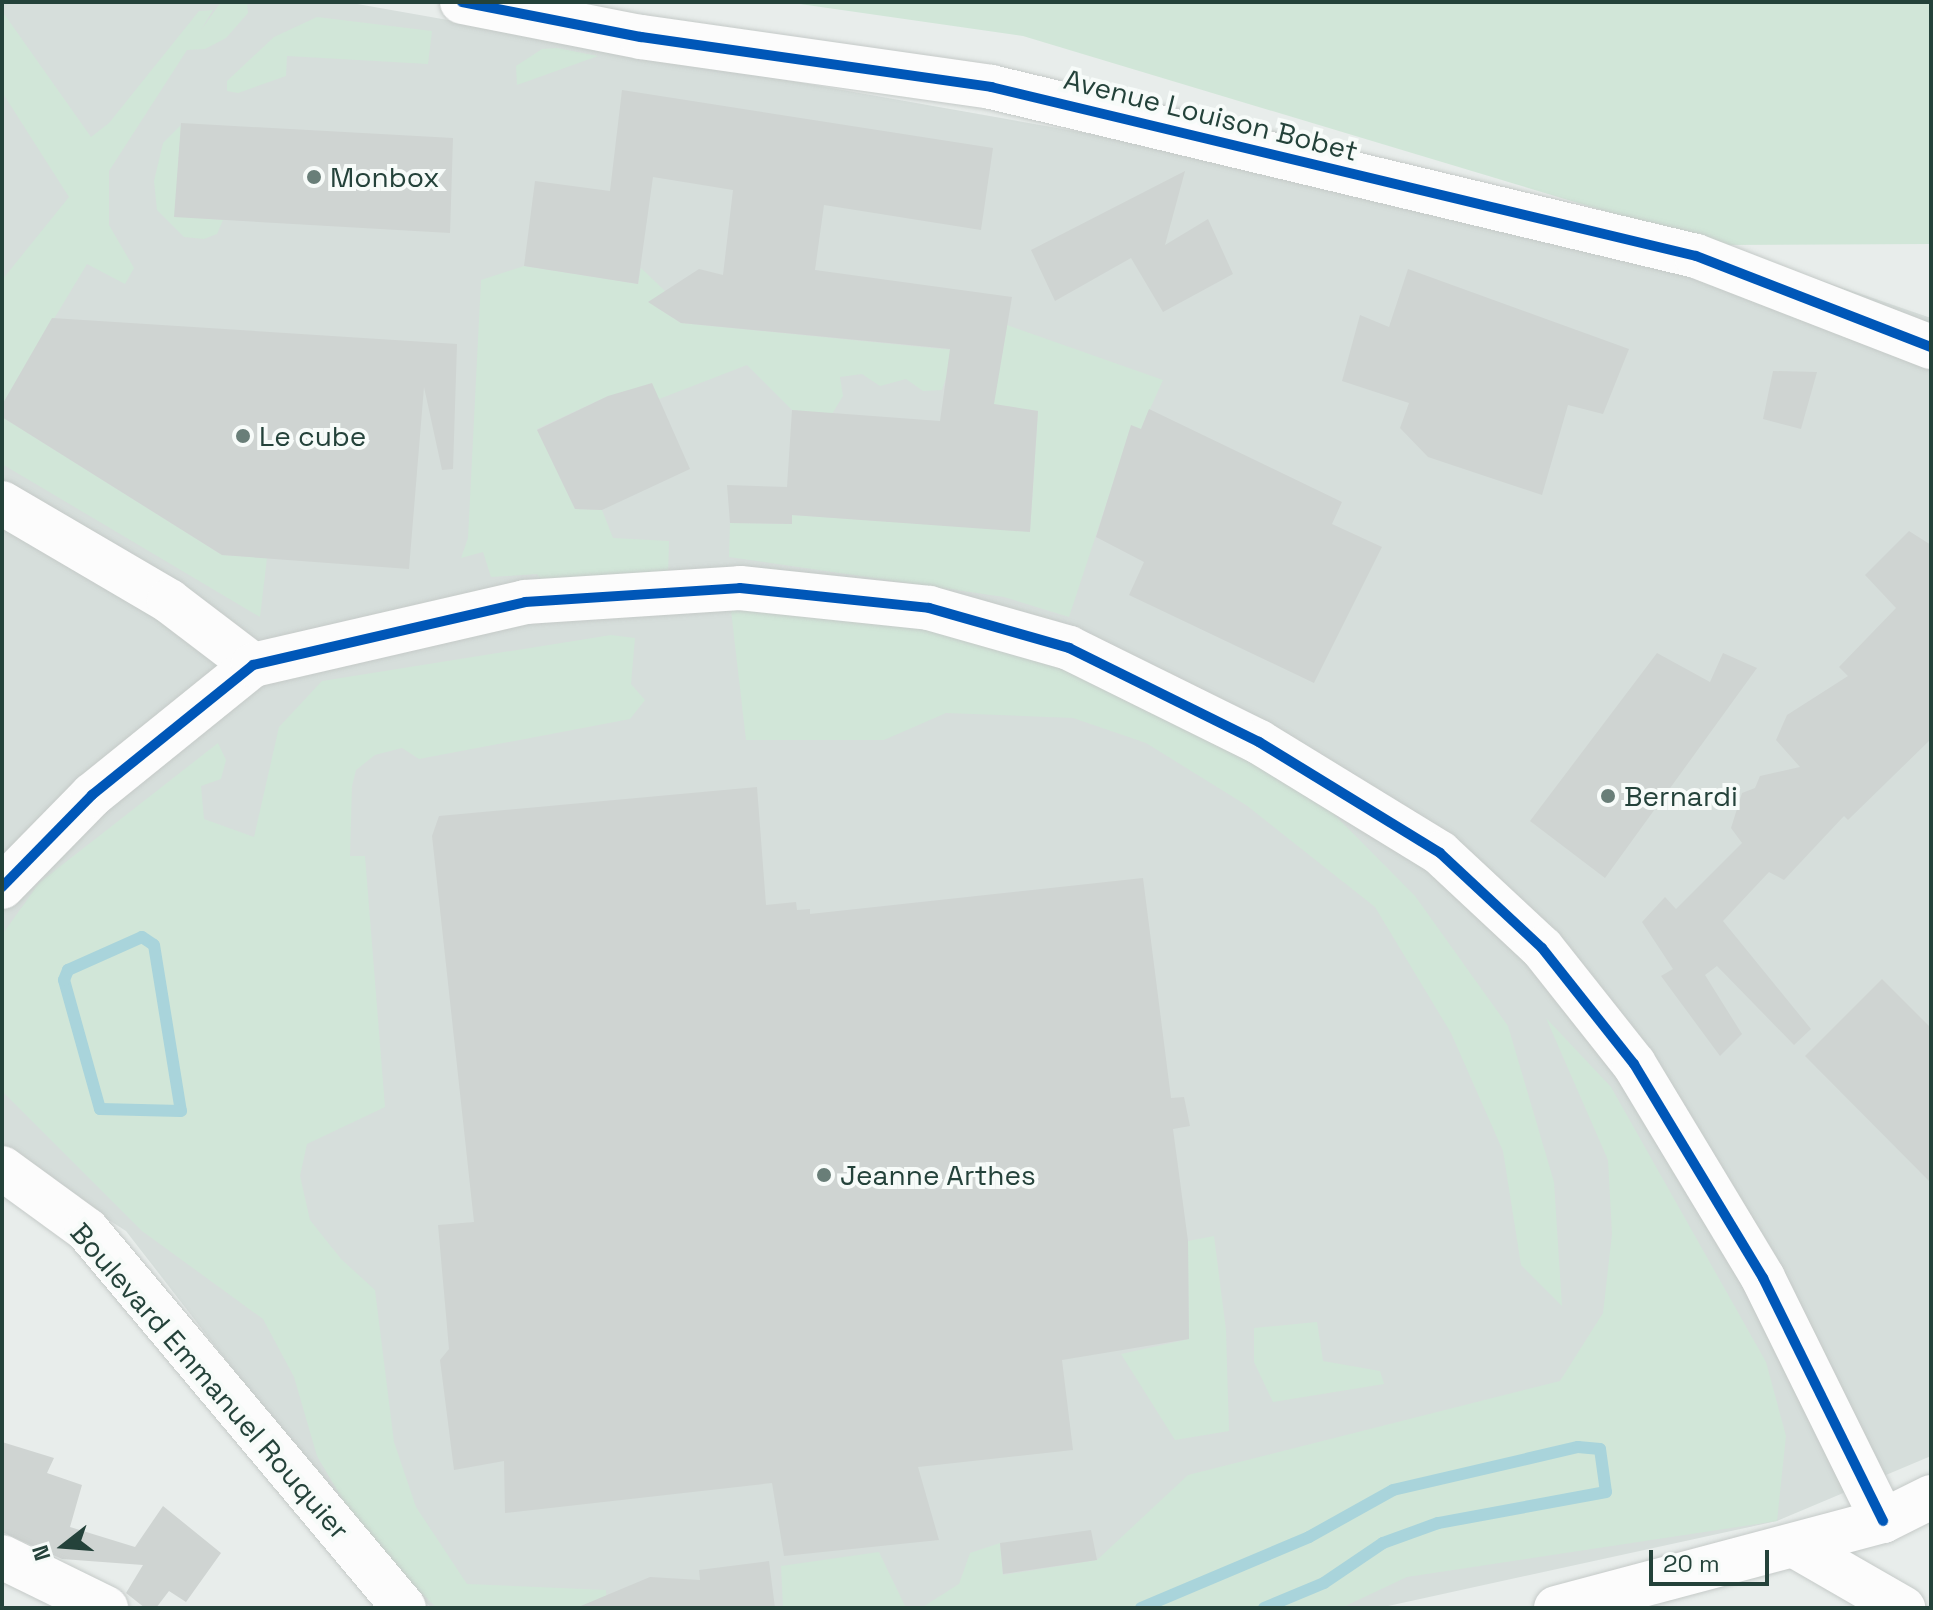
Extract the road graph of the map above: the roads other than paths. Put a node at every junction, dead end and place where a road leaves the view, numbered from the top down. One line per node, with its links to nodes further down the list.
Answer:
1 (462, 2): 2 (street, Avenue Louison Bobet)
2 (1931, 347)
3 (2, 503): 4 (street)
4 (253, 665): 5 (street); 8 (street)
5 (2, 887)
6 (2, 1168): 12 (street, Boulevard Emmanuel Rouquier)
7 (1931, 1497): 8 (street)
8 (1883, 1521): 9 (street)
9 (1795, 1546): 13 (street); 14 (street)
10 (2, 1557): 11 (street)
11 (106, 1608)
12 (404, 1608)
13 (1556, 1608)
14 (1903, 1608)

